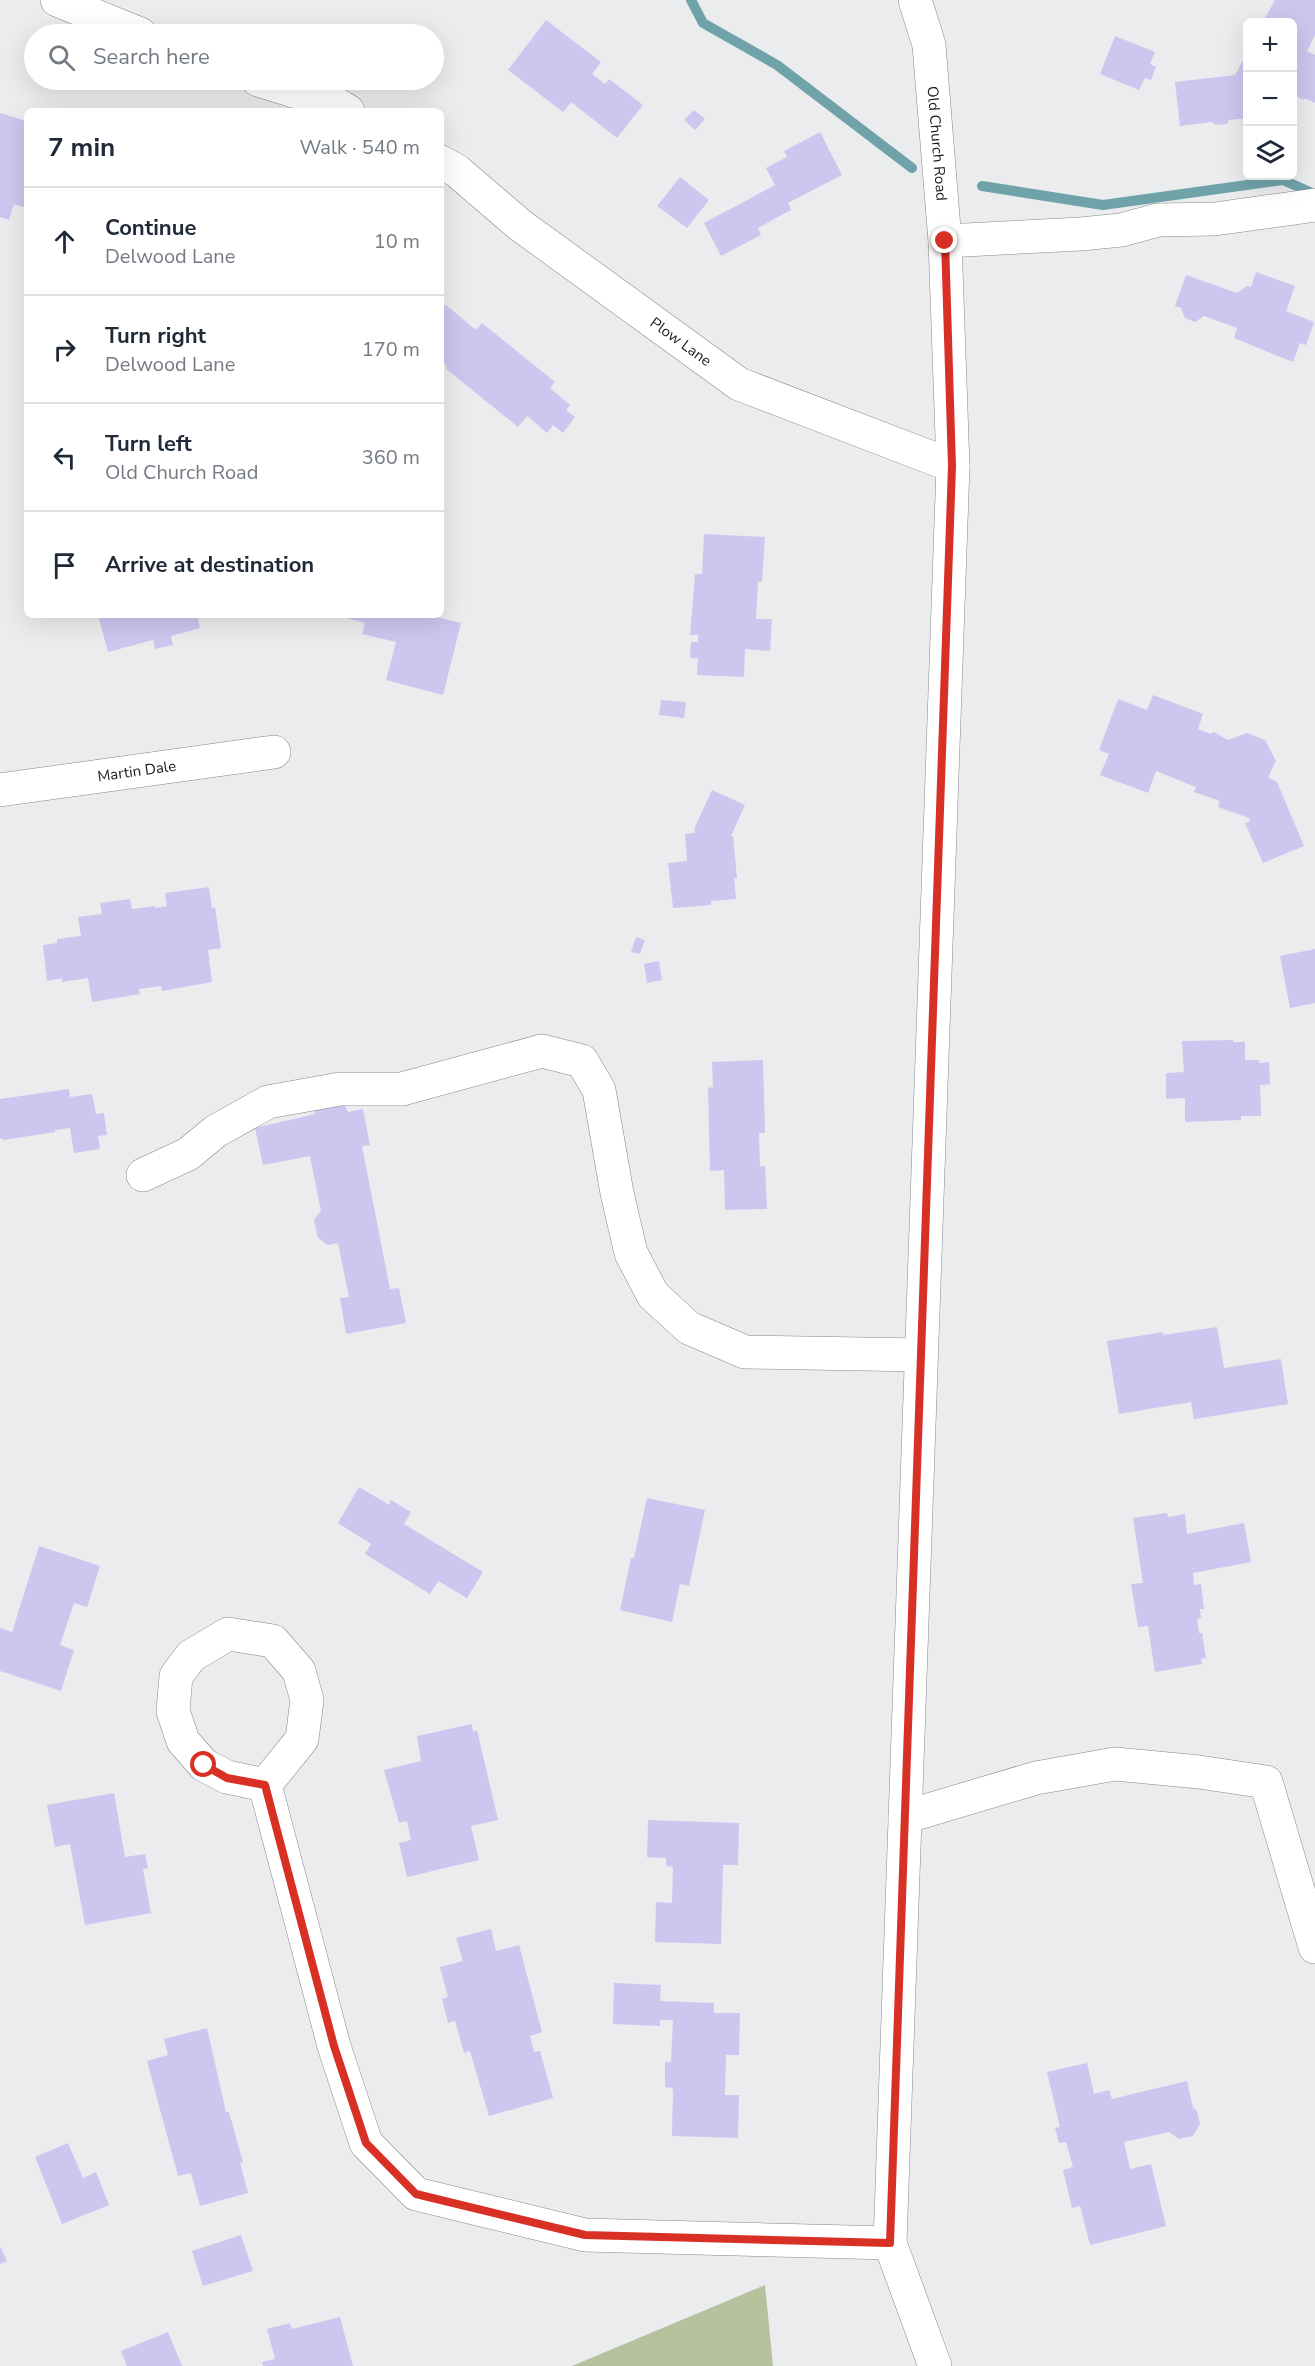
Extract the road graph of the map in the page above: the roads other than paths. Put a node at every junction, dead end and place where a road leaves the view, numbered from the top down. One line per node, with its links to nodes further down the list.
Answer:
1 (57, 0): 3 (street)
2 (915, 0): 8 (street, Old Church Road)
3 (116, 24)
4 (290, 90): 5 (street)
5 (343, 108)
6 (444, 164): 9 (street, Plow Lane)
7 (1315, 205): 8 (street)
8 (945, 241): 9 (street, Old Church Road)
9 (952, 466): 13 (street, Old Church Road)
10 (274, 752): 11 (street, Martin Dale)
11 (0, 790)
12 (143, 1175): 13 (street)
13 (921, 1354): 15 (street, Old Church Road)
14 (265, 1785): 14 (street); 17 (street)
15 (905, 1817): 16 (street); 17 (street, Old Church Road)
16 (1315, 1947)
17 (890, 2243): 18 (street, Old Church Road)
18 (935, 2366)

